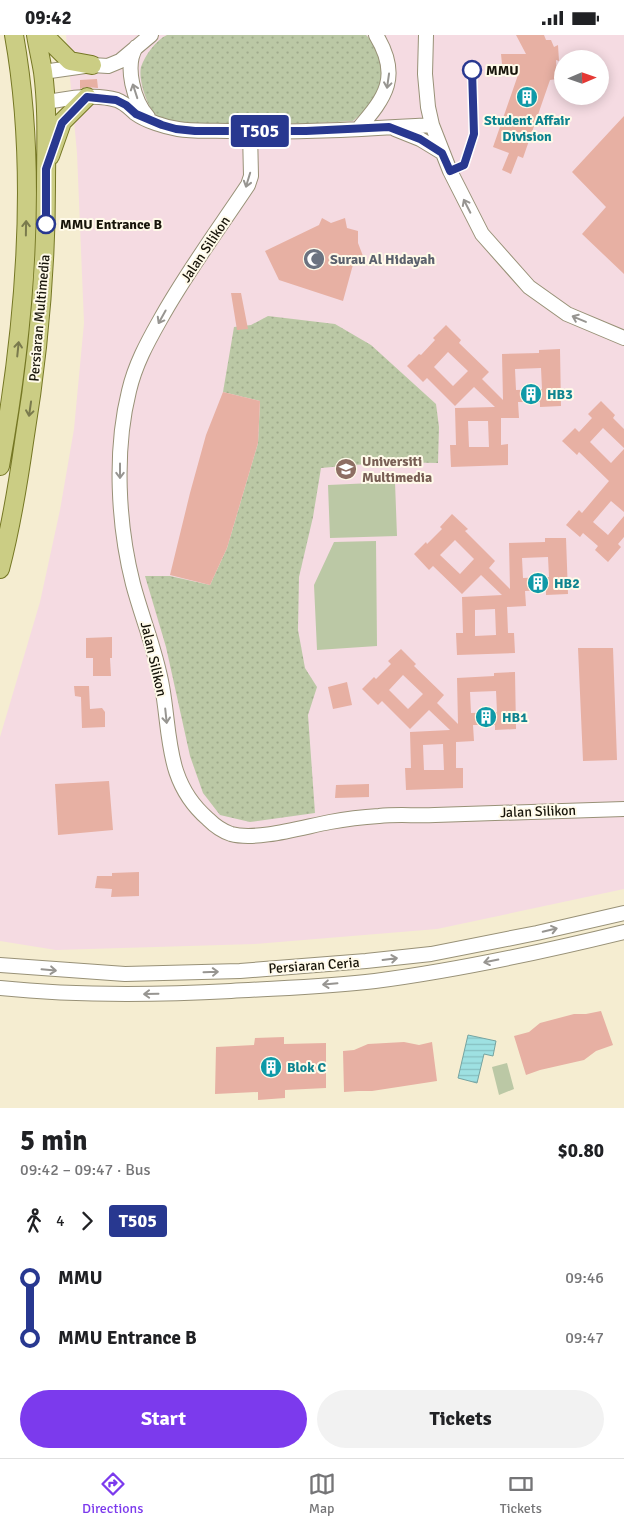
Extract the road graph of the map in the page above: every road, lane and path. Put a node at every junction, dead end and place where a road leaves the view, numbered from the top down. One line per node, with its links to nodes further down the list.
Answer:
1 (14, 35): 20 (main road, Persiaran Multimedia, one-way to 1)
2 (36, 35): 9 (main road, Persiaran Multimedia)
3 (44, 35): 8 (main road)
4 (151, 35): 7 (street)
5 (376, 35): 15 (street, one-way to 15)
6 (426, 35): 13 (street)
7 (136, 47): 8 (street); 12 (street, one-way to 7)
8 (92, 65): 9 (street)
9 (43, 72): 11 (main road, Persiaran Multimedia)
10 (87, 97): 11 (street); 12 (street); 18 (main road)
11 (45, 102): 18 (main road, Persiaran Multimedia)
12 (162, 125): 16 (street)
13 (432, 125): 14 (street); 17 (street)
14 (389, 127): 15 (street); 17 (street)
15 (358, 129): 16 (street)
16 (250, 132): 22 (street, Jalan Silikon, one-way to 22)
17 (442, 153): 19 (street, one-way to 17)
18 (46, 169): 21 (main road, Persiaran Multimedia, one-way to 21)
19 (624, 338)
20 (0, 466)
21 (0, 569)
22 (624, 809)
23 (624, 913): 25 (street, Persiaran Ceria, one-way to 23)
24 (624, 932): 26 (street, Persiaran Ceria, one-way to 26)
25 (0, 965)
26 (0, 988)

